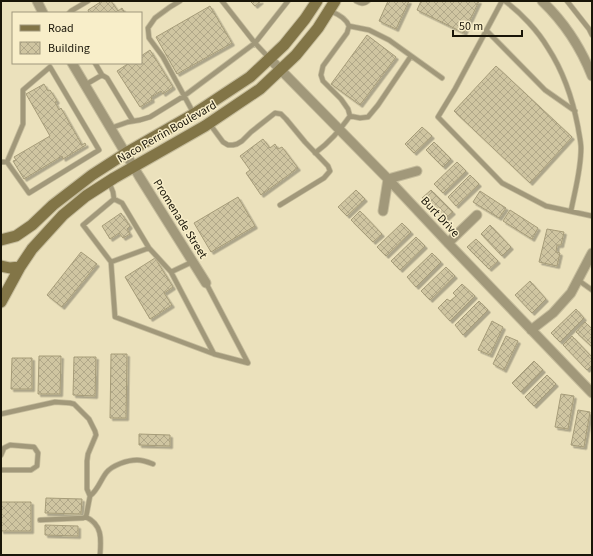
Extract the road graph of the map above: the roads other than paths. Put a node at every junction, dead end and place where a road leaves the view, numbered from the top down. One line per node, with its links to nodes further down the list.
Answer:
1 (37, 1): 14 (street)
2 (88, 1): 15 (lane)
3 (180, 1): 29 (lane)
4 (222, 1): 19 (lane)
5 (288, 1): 19 (lane)
6 (318, 1): 21 (main road, Naco Perrin Boulevard)
7 (356, 1): 8 (lane)
8 (368, 1)
9 (502, 1): 17 (lane)
10 (505, 1): 30 (lane)
11 (542, 1): 26 (street)
12 (567, 1): 18 (lane)
13 (332, 6): 16 (lane); 24 (main road, Naco Perrin Boulevard)
14 (42, 12)
15 (70, 12)
16 (349, 26): 20 (lane); 32 (lane)
17 (487, 31): 30 (lane); 48 (lane)
18 (592, 35)
19 (255, 43): 21 (lane); 29 (lane)
20 (411, 56): 27 (lane); 32 (lane)
21 (270, 59): 24 (street, Burt Drive); 31 (main road, Naco Perrin Boulevard)
22 (73, 64): 28 (street, Promenade Street)
23 (96, 64): 25 (lane)
24 (281, 70): 34 (main road, Naco Perrin Boulevard); 36 (street, Burt Drive)
25 (102, 74): 28 (lane); 33 (lane)
26 (592, 76)
27 (442, 78)
28 (85, 84): 35 (street, Promenade Street)
29 (184, 96): 31 (lane); 33 (lane)
30 (575, 111): 48 (lane)
31 (194, 114): 37 (main road, Naco Perrin Boulevard)
32 (350, 116): 36 (lane)
33 (133, 121): 35 (lane)
34 (209, 123): 38 (lane); 41 (main road, Naco Perrin Boulevard)
35 (110, 128): 37 (street, Promenade Street)
36 (340, 131): 38 (lane); 43 (street, Burt Drive)
37 (126, 153): 41 (street, Promenade Street); 51 (main road, Naco Perrin Boulevard)
38 (315, 153): 46 (lane)
39 (1, 162): 40 (lane)
40 (7, 162): 40 (lane)
41 (134, 167): 44 (main road, Naco Perrin Boulevard); 56 (street, Promenade Street)
42 (417, 171): 43 (street)
43 (388, 179): 47 (street); 52 (street, Burt Drive)
44 (109, 181): 45 (lane); 58 (main road, Naco Perrin Boulevard)
45 (114, 200): 53 (lane); 55 (lane)
46 (280, 205)
47 (383, 211)
48 (571, 211): 50 (lane)
49 (477, 215): 52 (street)
50 (592, 216)
51 (1, 240)
52 (448, 243): 64 (street, Burt Drive)
53 (149, 248): 55 (lane); 59 (lane)
54 (592, 253): 60 (street)
55 (111, 262): 65 (lane)
56 (192, 262): 59 (lane); 61 (street, Promenade Street)
57 (1, 266): 58 (main road)
58 (20, 267): 63 (main road, Naco Perrin Boulevard)
59 (171, 272): 65 (lane)
60 (578, 280): 62 (lane); 64 (street)
61 (206, 283): 65 (lane)
62 (592, 290)
63 (1, 302)
64 (531, 330): 66 (street, Burt Drive)
65 (214, 354)
66 (592, 393)
67 (1, 414): 71 (lane)
68 (1, 455): 70 (lane)
69 (153, 464): 71 (lane)
70 (1, 470)
71 (90, 496): 72 (lane)
72 (86, 517): 73 (lane); 74 (lane)
73 (40, 520)
74 (100, 555)

